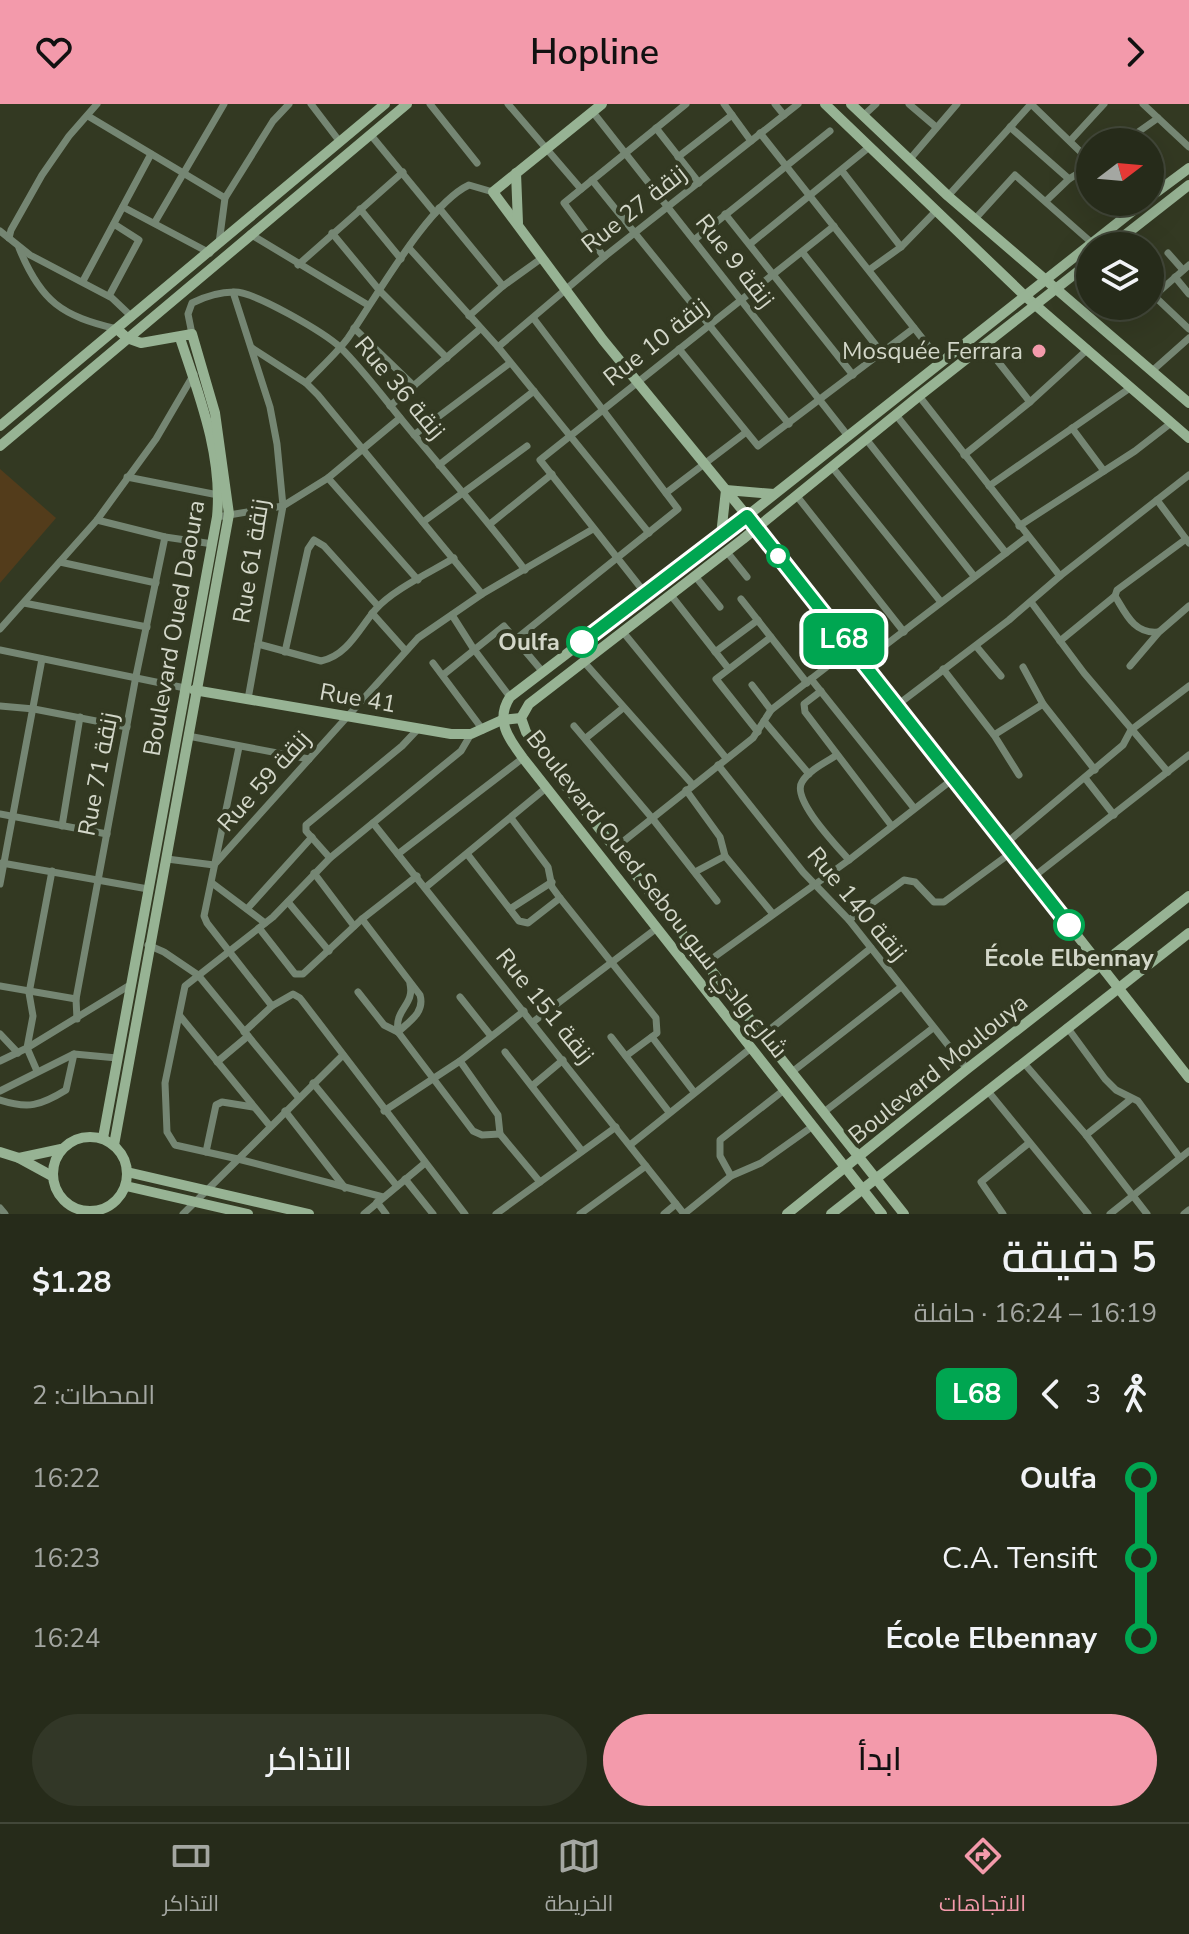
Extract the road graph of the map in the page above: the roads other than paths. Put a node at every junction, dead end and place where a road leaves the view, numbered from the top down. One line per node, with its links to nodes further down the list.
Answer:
1 (97, 104): 26 (street)
2 (224, 104): 52 (street)
3 (289, 104): 64 (street)
4 (311, 104): 38 (street)
5 (385, 104): 38 (street)
6 (407, 104): 35 (street)
7 (430, 104): 47 (street)
8 (686, 104): 31 (street)
9 (724, 104): 24 (street)
10 (775, 104): 25 (street)
11 (798, 104): 25 (street, Rue 27 زنقة)
12 (825, 104): 40 (street)
13 (851, 104): 27 (street)
14 (876, 104): 27 (street)
15 (909, 104): 29 (street)
16 (957, 104): 29 (street)
17 (1031, 104): 30 (street); 37 (street)
18 (1088, 104): 23 (street)
19 (1104, 104): 23 (street)
20 (1143, 104): 28 (street)
21 (513, 106): 42 (street)
22 (598, 106): 42 (street); 44 (street, Rue 9 زنقة)
23 (1096, 112): 37 (street)
24 (732, 115): 36 (street); 45 (street)
25 (784, 115): 34 (street, Rue 27 زنقة)
26 (88, 116): 43 (street); 85 (street)
27 (863, 116): 46 (street)
28 (1158, 118): 32 (street); 39 (street)
29 (936, 127): 46 (street)
30 (1010, 127): 55 (street); 62 (street)
31 (656, 128): 44 (street); 45 (street)
32 (1144, 128)
33 (830, 131): 48 (street)
34 (760, 133): 36 (street, Rue 27 زنقة); 48 (street)
35 (370, 134): 51 (street); 83 (street)
36 (751, 141): 57 (street, Rue 27 زنقة)
37 (1070, 141): 41 (street)
38 (340, 142): 88 (street)
39 (1189, 147)
40 (868, 148): 50 (street); 70 (street)
41 (1076, 148)
42 (545, 149): 53 (street); 60 (street)
43 (151, 154): 52 (street); 66 (street)
44 (625, 154): 56 (street); 67 (street, Rue 9 زنقة)
45 (678, 157): 57 (street)
46 (910, 159): 62 (street)
47 (477, 163)
48 (785, 165): 63 (street); 71 (street)
49 (1189, 168): 59 (street)
50 (842, 171): 63 (street); 90 (street)
51 (403, 172): 68 (street); 69 (street)
52 (183, 173): 64 (street); 74 (street)
53 (516, 173): 61 (street); 76 (street)
54 (1076, 174): 55 (street)
55 (1069, 179): 65 (street)
56 (592, 180): 60 (street); 79 (street)
57 (699, 183): 67 (street, Rue 27 زنقة)
58 (1189, 185): 82 (street)
59 (1164, 187)
60 (581, 189): 96 (street)
61 (493, 192): 69 (street); 76 (street)
62 (948, 196): 73 (street)
63 (810, 197): 77 (street); 87 (street)
64 (225, 198): 88 (street)
65 (1046, 201): 73 (street); 80 (street)
66 (123, 207): 74 (street); 75 (street)
67 (667, 208): 79 (street, Rue 27 زنقة); 86 (street, Rue 9 زنقة)
68 (360, 209): 84 (street); 98 (street)
69 (437, 210): 91 (street); 108 (street)
70 (935, 212): 90 (street); 115 (street)
71 (725, 214): 86 (street); 87 (street)
72 (1126, 216): 81 (street)
73 (975, 219): 105 (street)
74 (155, 222): 92 (street)
75 (114, 224): 106 (street); 114 (street)
76 (518, 225): 97 (street)
77 (834, 226): 93 (street, Rue 10 زنقة); 101 (street)
78 (0, 231): 85 (street)
79 (636, 232): 96 (street, Rue 27 زنقة); 123 (street)
80 (1080, 232)
81 (1106, 232)
82 (1129, 232)
83 (250, 233): 99 (street); 130 (street)
84 (332, 233): 99 (street); 111 (street)
85 (9, 238): 89 (street)
86 (694, 240): 116 (street, Rue 9 زنقة)
87 (750, 244): 103 (street)
88 (219, 245): 92 (street)
89 (18, 246): 106 (street); 126 (street)
90 (901, 247): 101 (street)
91 (409, 248): 98 (street); 120 (street)
92 (210, 253): 121 (street)
93 (803, 253): 103 (street, Rue 10 زنقة); 139 (street)
94 (1168, 253): 100 (street)
95 (1076, 256): 105 (street)
96 (604, 257): 110 (street, Rue 27 زنقة)
97 (542, 258): 108 (street); 110 (street)
98 (401, 259): 111 (street)
99 (298, 265): 117 (street)
100 (1186, 267): 104 (street)
101 (869, 270): 125 (street)
102 (1076, 273): 109 (street, Boulevard Oued Sebou شارع وادي سبو)
103 (774, 274): 116 (street, Rue 10 زنقة); 146 (street)
104 (1175, 277): 107 (street); 113 (street)
105 (1047, 279): 109 (street); 115 (street)
106 (83, 281): 114 (street)
107 (1164, 285)
108 (503, 286): 120 (street)
109 (1057, 287): 119 (street, Boulevard Oued Sebou شارع وادي سبو); 144 (street)
110 (566, 290): 122 (street, Rue 27 زنقة); 147 (street)
111 (380, 291): 117 (street); 140 (street)
112 (233, 292): 129 (street); 134 (street, Rue 36 زنقة); 136 (street, Rue 61 زنقة)
113 (1189, 294)
114 (109, 296): 121 (street)
115 (1025, 296): 119 (street); 141 (street)
116 (741, 301): 123 (street, Rue 10 زنقة); 153 (street, Rue 9 زنقة)
117 (368, 305): 124 (street)
118 (1164, 305): 128 (street)
119 (1037, 306): 133 (street, Boulevard Oued Sebou شارع وادي سبو); 138 (street)
120 (469, 316): 127 (street)
121 (132, 317): 126 (street)
122 (534, 319): 135 (street, Rue 27 زنقة); 157 (street)
123 (709, 325): 137 (street, Rue 10 زنقة); 161 (street)
124 (354, 328): 134 (street); 149 (street)
125 (914, 328): 139 (street); 141 (street)
126 (117, 329): 130 (street); 162 (street)
127 (480, 329): 135 (street); 140 (street)
128 (1189, 329)
129 (192, 334): 131 (street); 143 (street, Boulevard Oued Daoura)
130 (127, 338): 131 (street); 170 (street)
131 (180, 338): 145 (street, Boulevard Oued Daoura)
132 (1189, 338): 144 (street)
133 (985, 345): 152 (street, Boulevard Oued Sebou شارع وادي سبو); 154 (street)
134 (340, 347): 148 (street); 156 (street, Rue 36 زنقة)
135 (498, 347): 142 (street)
136 (252, 348): 148 (street); 190 (street, Rue 61 زنقة)
137 (679, 349): 147 (street, Rue 10 زنقة); 164 (street)
138 (1088, 349): 150 (street); 154 (street)
139 (882, 353): 146 (street)
140 (447, 358): 149 (street)
141 (941, 362): 167 (street)
142 (510, 363): 151 (street); 165 (street)
143 (203, 367): 145 (street); 191 (street, Boulevard Oued Daoura)
144 (1152, 371): 155 (street)
145 (192, 375): 180 (street); 187 (street, Boulevard Oued Daoura)
146 (853, 375): 153 (street)
147 (637, 382): 157 (street, Rue 10 زنقة); 175 (street)
148 (306, 383): 172 (street)
149 (414, 386): 156 (street)
150 (1130, 388): 160 (street); 163 (street)
151 (534, 391): 166 (street); 174 (street)
152 (919, 396): 158 (street, Boulevard Oued Sebou شارع وادي سبو); 173 (street)
153 (820, 400): 161 (street); 167 (street, Rue 9 زنقة)
154 (1030, 402): 173 (street)
155 (1189, 403)
156 (390, 406): 159 (street, Rue 36 زنقة)
157 (601, 410): 166 (street, Rue 10 زنقة); 185 (street)
158 (896, 415): 169 (street, Boulevard Oued Sebou شارع وادي سبو); 207 (street)
159 (400, 418): 165 (street, Rue 36 زنقة); 172 (street)
160 (1171, 423): 168 (street); 177 (street)
161 (789, 424): 164 (street)
162 (0, 426)
163 (1072, 428): 177 (street); 182 (street)
164 (745, 433): 175 (street)
165 (414, 435): 174 (street, Rue 36 زنقة)
166 (569, 435): 178 (street, Rue 10 زنقة); 200 (street)
167 (848, 436): 186 (street)
168 (1189, 438)
169 (866, 439): 176 (street, Boulevard Oued Sebou شارع وادي سبو); 213 (street)
170 (0, 446)
171 (527, 446): 184 (street)
172 (362, 449): 181 (street); 195 (street)
173 (964, 455): 182 (street)
174 (439, 465): 184 (street, Rue 36 زنقة)
175 (705, 465): 183 (street); 185 (street)
176 (832, 467): 188 (street, Boulevard Oued Sebou شارع وادي سبو); 223 (street)
177 (1104, 471): 197 (street)
178 (552, 474): 196 (street); 199 (street)
179 (1189, 475): 189 (street)
180 (127, 477): 187 (street); 194 (street)
181 (328, 478): 190 (street); 216 (street)
182 (989, 486): 197 (street)
183 (726, 490): 186 (street); 192 (street); 201 (street)
184 (463, 493): 195 (street); 196 (street, Rue 36 زنقة)
185 (666, 493): 200 (street)
186 (774, 494): 192 (street)
187 (218, 495): 193 (street, Boulevard Oued Daoura)
188 (796, 495): 198 (street, Boulevard Oued Sebou شارع وادي سبو); 234 (street)
189 (1157, 500): 204 (street); 214 (street)
190 (283, 506): 191 (street); 239 (street, Rue 61 زنقة)
191 (229, 514): 193 (street); 263 (street, Boulevard Oued Daoura)
192 (747, 516): 198 (street); 201 (street)
193 (217, 517): 205 (street, Boulevard Oued Daoura)
194 (97, 520): 202 (street); 210 (street)
195 (423, 522): 208 (street)
196 (490, 524): 211 (street, Rue 36 زنقة)
197 (1019, 526): 203 (street)
198 (757, 528): 206 (street, Boulevard Oued Sebou شارع وادي سبو); 242 (street)
199 (593, 529): 209 (street); 211 (street, Rue 59 زنقة)
200 (649, 533): 209 (street)
201 (721, 535): 218 (street)
202 (165, 537): 205 (street); 217 (street, Rue 71 زنقة)
203 (1027, 537): 207 (street); 214 (street)
204 (1187, 541): 221 (street)
205 (213, 544): 262 (street, Boulevard Oued Daoura)
206 (727, 552): 212 (street, Boulevard Oued Sebou شارع وادي سبو); 215 (street)
207 (1006, 553): 213 (street)
208 (454, 558): 216 (street); 219 (street)
209 (617, 560): 218 (street); 237 (street)
210 (60, 562): 217 (street); 225 (street)
211 (525, 570): 219 (street, Rue 59 زنقة)
212 (695, 576): 220 (street, Boulevard Oued Sebou شارع وادي سبو); 227 (street)
213 (974, 576): 223 (street)
214 (1060, 576): 224 (street)
215 (747, 577)
216 (418, 580): 228 (street)
217 (156, 583): 231 (street, Rue 71 زنقة)
218 (645, 593): 255 (street)
219 (482, 594): 229 (street, Rue 59 زنقة)
220 (670, 594): 233 (street, Boulevard Oued Sebou شارع وادي سبو); 246 (street)
221 (1115, 596): 235 (street); 238 (street)
222 (741, 599): 230 (street)
223 (941, 602): 234 (street)
224 (1031, 602): 238 (street); 240 (street)
225 (24, 603): 231 (street); 232 (street)
226 (1189, 606): 235 (street)
227 (720, 607)
228 (375, 610): 244 (street); 245 (street); 245 (street)
229 (452, 615): 241 (street); 244 (street, Rue 59 زنقة)
230 (758, 620): 236 (street); 246 (street)
231 (147, 627): 257 (street, Rue 71 زنقة)
232 (0, 629)
233 (623, 632): 248 (street, Boulevard Oued Sebou شارع وادي سبو); 292 (street)
234 (904, 632): 250 (street)
235 (1159, 632): 251 (street)
236 (771, 637): 253 (street); 259 (street)
237 (516, 639): 241 (street); 255 (street)
238 (1060, 641): 282 (street)
239 (258, 644): 245 (street); 266 (street, Rue 61 زنقة)
240 (976, 646): 254 (street); 258 (street)
241 (473, 648): 256 (street); 265 (street)
242 (851, 648): 250 (street); 259 (street)
243 (0, 650): 247 (street)
244 (405, 650): 273 (street, Rue 59 زنقة)
245 (285, 652)
246 (715, 652): 253 (street)
247 (42, 659): 257 (street); 271 (street)
248 (584, 662): 270 (street); 275 (street, Boulevard Oued Sebou شارع وادي سبو)
249 (433, 663): 256 (street)
250 (862, 663): 269 (street)
251 (1130, 666)
252 (1023, 667): 267 (street)
253 (728, 668): 283 (street)
254 (943, 669): 269 (street); 285 (street)
255 (542, 671): 265 (street)
256 (443, 675): 281 (street)
257 (136, 676): 262 (street); 279 (street, Rue 71 زنقة)
258 (1001, 676)
259 (809, 681): 264 (street); 272 (street)
260 (752, 685): 272 (street)
261 (1189, 686): 282 (street)
262 (185, 688): 263 (street, Rue 41); 335 (street, Boulevard Oued Daoura)
263 (197, 690): 266 (street, Rue 41); 286 (street, Boulevard Oued Daoura)
264 (821, 691): 289 (street); 303 (street)
265 (510, 697): 276 (street, Boulevard Oued Sebou شارع وادي سبو)
266 (248, 699): 273 (street, Rue 41)
267 (1043, 704): 285 (street); 295 (street)
268 (0, 706): 271 (street)
269 (896, 706): 300 (street)
270 (623, 708): 287 (street); 302 (street)
271 (34, 709): 274 (street); 306 (street)
272 (771, 710): 277 (street)
273 (350, 716): 280 (street, Rue 41); 293 (street, Rue 59 زنقة)
274 (80, 717): 279 (street); 311 (street)
275 (521, 718): 276 (street, Rue 41); 314 (street, Boulevard Oued Sebou شارع وادي سبو)
276 (502, 720): 281 (street, Rue 41); 291 (street, Boulevard Oued Sebou شارع وادي سبو)
277 (764, 721): 283 (street); 297 (street)
278 (574, 726): 287 (street)
279 (127, 727): 312 (street, Rue 71 زنقة)
280 (418, 729): 284 (street, Rue 41); 313 (street)
281 (483, 730): 284 (street, Rue 41)
282 (1131, 730): 295 (street); 296 (street)
283 (758, 732): 292 (street)
284 (471, 734): 309 (street)
285 (994, 735): 298 (street)
286 (188, 736): 288 (street); 320 (street, Boulevard Oued Daoura)
287 (586, 738): 308 (street)
288 (239, 747): 293 (street); 323 (street)
289 (837, 755): 297 (street); 310 (street)
290 (1189, 755): 296 (street)
291 (523, 758): 301 (street, Boulevard Oued Sebou شارع وادي سبو); 316 (street)
292 (726, 758): 294 (street)
293 (309, 759): 323 (street, Rue 59 زنقة)
294 (718, 765): 302 (street); 333 (street, Rue 140 زنقة)
295 (1095, 770): 299 (street)
296 (1168, 772): 305 (street)
297 (809, 774): 321 (street)
298 (1019, 775)
299 (1085, 778): 305 (street); 315 (street)
300 (953, 779): 303 (street); 315 (street)
301 (546, 788): 307 (street); 347 (street, Boulevard Oued Sebou شارع وادي سبو)
302 (690, 788): 308 (street); 318 (street)
303 (914, 808): 310 (street)
304 (0, 814): 306 (street)
305 (1114, 815): 328 (street)
306 (13, 817): 311 (street); 322 (street)
307 (511, 818): 317 (street); 330 (street)
308 (652, 818): 314 (street); 325 (street)
309 (373, 823): 316 (street, Rue 151 زنقة); 319 (street)
310 (891, 825): 321 (street)
311 (62, 826): 312 (street)
312 (107, 834): 329 (street, Rue 71 زنقة)
313 (312, 837): 319 (street); 340 (street)
314 (615, 848): 354 (street, Boulevard Oued Sebou شارع وادي سبو)
315 (1008, 848): 328 (street); 344 (street)
316 (398, 854): 327 (street, Rue 151 زنقة)
317 (468, 855): 334 (street); 341 (street)
318 (725, 856): 325 (street); 342 (street)
319 (330, 858): 326 (street)
320 (167, 859): 323 (street, Rue 59 زنقة); 349 (street, Boulevard Oued Daoura)
321 (849, 860): 333 (street)
322 (2, 863): 324 (street); 332 (street)
323 (214, 865): 331 (street)
324 (52, 871): 329 (street); 363 (street)
325 (695, 872): 338 (street)
326 (314, 873): 339 (street); 346 (street)
327 (417, 876): 334 (street, Rue 151 زنقة); 343 (street)
328 (1032, 878): 355 (street)
329 (99, 880): 335 (street); 365 (street, Rue 71 زنقة)
330 (552, 882): 337 (street); 341 (street)
331 (212, 883): 340 (street); 351 (street)
332 (0, 884)
333 (814, 885): 342 (street); 344 (street, Rue 140 زنقة)
334 (426, 887): 367 (street, Rue 151 زنقة)
335 (148, 889): 349 (street, Boulevard Oued Daoura)
336 (1189, 896): 355 (street, Boulevard Moulouya)
337 (560, 898): 341 (street); 353 (street)
338 (717, 901)
339 (288, 902): 345 (street); 352 (street)
340 (247, 909): 345 (street)
341 (510, 909)
342 (773, 914): 354 (street)
343 (362, 919): 346 (street); 357 (street)
344 (849, 920): 350 (street, Rue 140 زنقة)
345 (262, 926): 351 (street); 352 (street)
346 (354, 926): 352 (street)
347 (657, 928): 353 (street); 381 (street, Boulevard Oued Sebou شارع وادي سبو)
348 (1189, 933): 361 (street, Boulevard Moulouya)
349 (144, 943): 356 (street); 358 (street, Boulevard Oued Daoura); 419 (street, Boulevard Oued Daoura)
350 (871, 948): 360 (street, Rue 140 زنقة); 376 (street)
351 (228, 950): 356 (street); 366 (street)
352 (329, 951)
353 (611, 960): 370 (street); 379 (street)
354 (706, 963): 376 (street, Boulevard Oued Sebou شارع وادي سبو)
355 (1101, 966): 361 (street); 393 (street, Boulevard Moulouya)
356 (198, 975): 368 (street); 375 (street)
357 (410, 984): 373 (street); 373 (street)
358 (130, 985): 369 (street); 387 (street, Boulevard Oued Daoura)
359 (0, 986): 363 (street)
360 (901, 987): 372 (street, Rue 140 زنقة); 395 (street)
361 (1119, 989): 371 (street, Boulevard Moulouya); 397 (street)
362 (358, 992): 373 (street)
363 (29, 993): 365 (street); 380 (street)
364 (460, 997): 377 (street)
365 (76, 999): 369 (street, Rue 71 زنقة)
366 (272, 1006): 375 (street); 385 (street)
367 (524, 1011): 370 (street, Rue 151 زنقة); 377 (street)
368 (180, 1016): 391 (street); 425 (street)
369 (77, 1019): 380 (street)
370 (533, 1022): 388 (street, Rue 151 زنقة)
371 (1067, 1027): 392 (street, Boulevard Moulouya); 405 (street)
372 (933, 1028): 393 (street, Rue 140 زنقة); 411 (street)
373 (398, 1032): 396 (street)
374 (0, 1034): 383 (street)
375 (246, 1034): 391 (street); 404 (street)
376 (763, 1035): 395 (street, Boulevard Oued Sebou شارع وادي سبو)
377 (491, 1036): 390 (street)
378 (611, 1037): 386 (street)
379 (652, 1037): 386 (street); 403 (street)
380 (27, 1048): 383 (street); 394 (street)
381 (751, 1048): 400 (street, Boulevard Oued Sebou شارع وادي سبو); 403 (street)
382 (505, 1052): 399 (street)
383 (18, 1053): 389 (street)
384 (74, 1054): 387 (street); 394 (street); 406 (street)
385 (343, 1055): 398 (street); 409 (street)
386 (626, 1056): 410 (street)
387 (117, 1058): 417 (street, Boulevard Oued Daoura)
388 (563, 1060): 399 (street); 414 (street, Rue 151 زنقة)
389 (0, 1061)
390 (460, 1061): 396 (street); 415 (street)
391 (217, 1062): 407 (street)
392 (1023, 1062): 401 (street, Boulevard Moulouya); 416 (street)
393 (967, 1069): 426 (street, Boulevard Moulouya)
394 (37, 1071): 402 (street)
395 (792, 1072): 411 (street, Boulevard Oued Sebou شارع وادي سبو)
396 (431, 1078): 409 (street); 415 (street)
397 (1189, 1078)
398 (313, 1083): 404 (street); 440 (street)
399 (532, 1086): 422 (street)
400 (784, 1090): 413 (street, Boulevard Oued Sebou شارع وادي سبو); 435 (street)
401 (987, 1090): 418 (street); 436 (street, Boulevard Moulouya)
402 (0, 1091)
403 (694, 1092): 410 (street)
404 (299, 1098): 408 (street)
405 (1131, 1099): 416 (street); 428 (street)
406 (0, 1100)
407 (254, 1107): 412 (street); 425 (street)
408 (285, 1111): 412 (street); 441 (street)
409 (384, 1111): 430 (street)
410 (669, 1112): 420 (street)
411 (824, 1112): 426 (street, Boulevard Oued Sebou شارع وادي سبو)
412 (270, 1126): 429 (street)
413 (813, 1126): 432 (street, Boulevard Oued Sebou شارع وادي سبو); 435 (street)
414 (616, 1127): 420 (street, Rue 151 زنقة); 422 (street)
415 (500, 1134): 438 (street)
416 (1086, 1135): 444 (street)
417 (103, 1138): 419 (street); 421 (street)
418 (1029, 1143): 467 (street); 468 (street)
419 (114, 1145): 433 (street)
420 (630, 1145): 431 (street, Rue 151 زنقة)
421 (61, 1149): 427 (street); 434 (street)
422 (582, 1151): 438 (street)
423 (1189, 1151): 428 (street)
424 (0, 1152): 427 (street)
425 (206, 1152): 429 (street)
426 (859, 1157): 432 (street, Boulevard Moulouya); 436 (street, Boulevard Oued Sebou شارع وادي سبو)
427 (19, 1158): 434 (street)
428 (1180, 1158): 444 (street)
429 (238, 1159): 441 (street); 443 (street)
430 (425, 1163): 437 (street); 458 (street)
431 (646, 1166): 447 (street, Rue 151 زنقة); 460 (street)
432 (846, 1168): 442 (street, Boulevard Oued Sebou شارع وادي سبو); 463 (street, Boulevard Moulouya)
433 (127, 1172): 439 (street); 443 (street)
434 (52, 1176): 449 (street)
435 (731, 1176): 462 (street)
436 (876, 1178): 442 (street, Boulevard Moulouya); 466 (street, Boulevard Oued Sebou شارع وادي سبو)
437 (405, 1179): 440 (street); 457 (street)
438 (540, 1182): 459 (street)
439 (126, 1186): 446 (street); 450 (street)
440 (397, 1186): 445 (street)
441 (345, 1188): 445 (street)
442 (863, 1189): 464 (street, Boulevard Moulouya); 465 (street, Boulevard Oued Sebou شارع وادي سبو)
443 (206, 1192): 446 (street); 454 (street)
444 (1134, 1197): 469 (street); 470 (street)
445 (380, 1200): 455 (street); 456 (street)
446 (196, 1202): 452 (street); 453 (street)
447 (676, 1204): 461 (street); 462 (street, Rue 151 زنقة)
448 (0, 1208): 451 (street)
449 (73, 1211): 450 (street)
450 (92, 1213)
451 (5, 1214)
452 (183, 1214)
453 (248, 1214)
454 (309, 1214)
455 (364, 1214)
456 (386, 1214)
457 (433, 1214)
458 (465, 1214)
459 (496, 1214)
460 (581, 1214)
461 (664, 1214)
462 (684, 1214)
463 (787, 1214)
464 (831, 1214)
465 (882, 1214)
466 (904, 1214)
467 (1003, 1214)
468 (1088, 1214)
469 (1110, 1214)
470 (1147, 1214)

